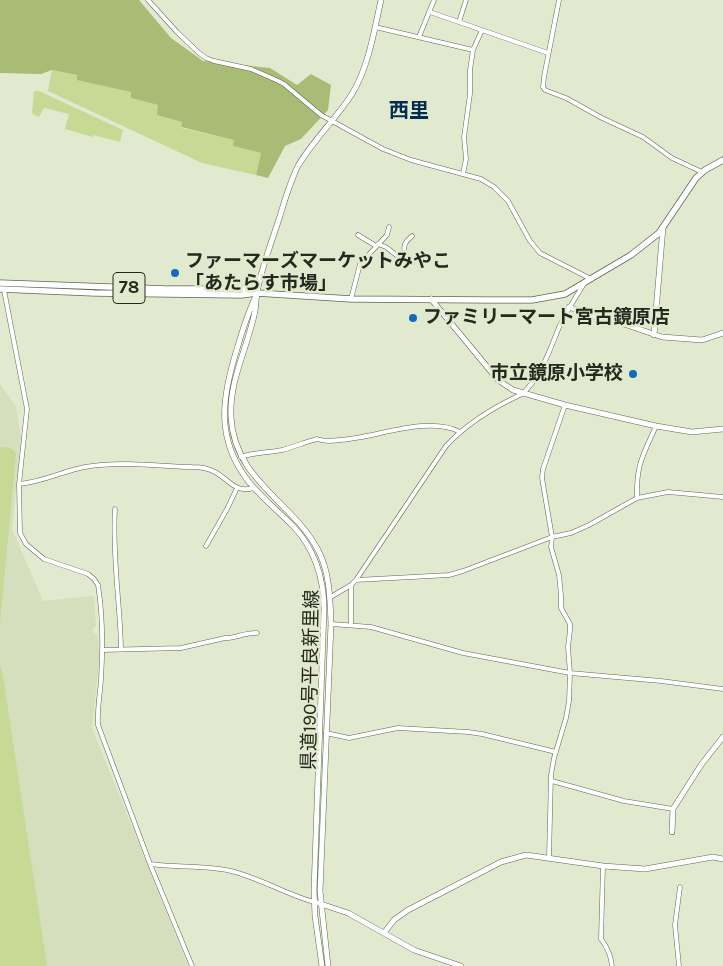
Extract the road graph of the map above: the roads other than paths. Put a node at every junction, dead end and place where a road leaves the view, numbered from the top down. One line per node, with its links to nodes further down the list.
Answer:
1 (148, 0): 13 (street)
2 (381, 0): 8 (main road)
3 (434, 0): 6 (street)
4 (466, 0): 7 (street)
5 (559, 0): 12 (street)
6 (430, 12): 7 (street); 10 (street)
7 (459, 22): 9 (street)
8 (375, 27): 10 (street); 13 (main road)
9 (482, 30): 11 (street); 12 (street)
10 (419, 37): 11 (street)
11 (473, 50): 16 (street)
12 (548, 53): 15 (street)
13 (333, 121): 16 (street); 28 (main road)
14 (723, 160): 15 (main road, 78)
15 (702, 172): 18 (main road, 78)
16 (463, 174): 24 (street)
17 (389, 227): 21 (street)
18 (663, 227): 24 (main road, 78); 33 (main road)
19 (358, 236): 21 (street)
20 (412, 236): 22 (street)
21 (377, 245): 23 (street); 29 (street)
22 (404, 247): 23 (street); 23 (street)
23 (395, 255)
24 (591, 279): 25 (main road, 78)
25 (585, 282): 30 (main road, 78); 31 (street)
26 (0, 283): 28 (main road, 78)
27 (2, 290): 28 (main road, 78); 40 (street)
28 (257, 293): 29 (main road, 78); 39 (main road, 県道190号平良新里線); 42 (main road, 県道190号平良新里線)
29 (351, 298): 30 (main road, 78)
30 (431, 299): 34 (main road)
31 (570, 306): 33 (main road); 34 (street)
32 (723, 333): 33 (main road)
33 (654, 335)
34 (522, 394): 35 (main road); 38 (street)
35 (565, 405): 36 (main road); 46 (street)
36 (656, 426): 37 (main road); 44 (street)
37 (723, 429)
38 (460, 432): 39 (street); 48 (street)
39 (242, 457): 50 (main road, 県道190号平良新里線)
40 (19, 484): 41 (street); 56 (street)
41 (236, 488): 42 (street); 47 (street)
42 (254, 488): 51 (main road, 県道190号平良新里線)
43 (723, 497): 44 (street)
44 (637, 498): 46 (street)
45 (115, 509): 55 (street)
46 (552, 537): 48 (street); 57 (street)
47 (206, 546)
48 (356, 580): 49 (street)
49 (351, 585): 50 (street); 53 (street)
50 (330, 598): 51 (street); 52 (main road, 県道190号平良新里線)
51 (324, 600): 70 (main road, 県道190号平良新里線)
52 (330, 624): 53 (street); 59 (main road, 県道190号平良新里線)
53 (351, 625): 57 (street)
54 (257, 633): 55 (street)
55 (121, 648): 56 (street)
56 (102, 650): 67 (street)
57 (570, 673): 58 (street); 61 (street)
58 (723, 689)
59 (326, 733): 61 (street); 71 (main road, 県道190号平良新里線)
60 (723, 737): 63 (main road)
61 (556, 752): 62 (street)
62 (552, 781): 63 (street); 65 (street)
63 (673, 809): 64 (main road)
64 (672, 832)
65 (549, 858): 68 (main road); 72 (main road)
66 (723, 859): 68 (main road)
67 (150, 864): 70 (street); 73 (street)
68 (603, 866): 77 (street)
69 (680, 887): 78 (street)
70 (314, 902): 71 (main road); 74 (main road, 県道190号平良新里線)
71 (320, 904): 72 (main road); 75 (main road, 県道190号平良新里線)
72 (384, 934): 76 (main road)
73 (192, 966)
74 (322, 966)
75 (328, 966)
76 (461, 966)
77 (612, 966)
78 (679, 966)

